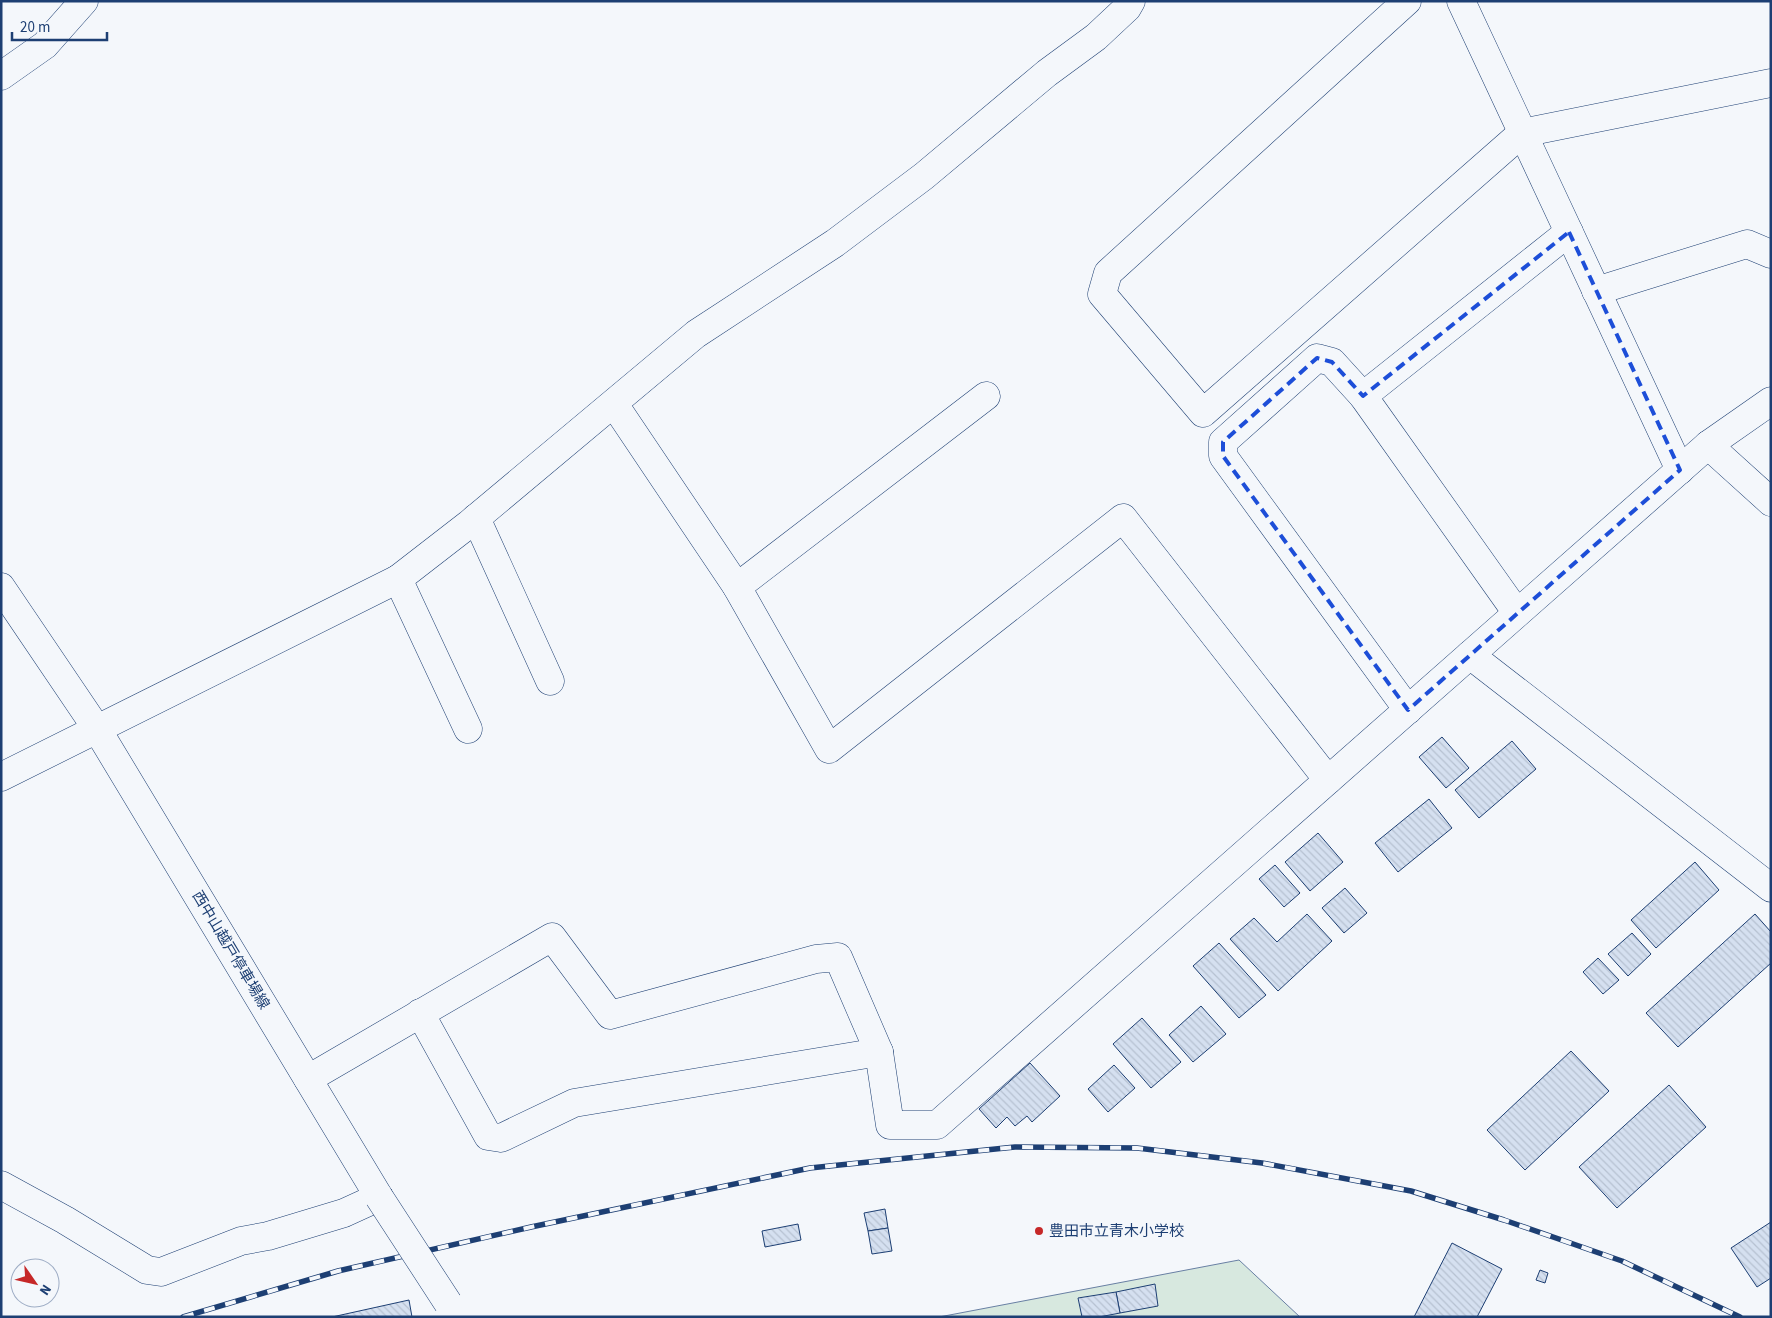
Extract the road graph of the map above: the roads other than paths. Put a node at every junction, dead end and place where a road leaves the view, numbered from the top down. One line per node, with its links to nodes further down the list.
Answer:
1 (84, 1): 5 (street)
2 (1131, 1): 14 (street)
3 (1407, 1): 7 (street)
4 (1461, 1): 7 (street)
5 (1, 76)
6 (1771, 83): 7 (street)
7 (1522, 132): 8 (street)
8 (1569, 232): 10 (street); 12 (street)
9 (1771, 254): 10 (street)
10 (1596, 291): 16 (street)
11 (986, 396): 21 (street)
12 (1363, 396): 22 (street); 25 (street)
13 (1771, 401): 15 (street)
14 (614, 404): 18 (street); 21 (street)
15 (1708, 445): 16 (street); 17 (street)
16 (1680, 470): 22 (street)
17 (1771, 502)
18 (476, 518): 19 (street); 24 (street)
19 (398, 579): 26 (street); 27 (street)
20 (1, 587): 26 (street, 西中山越戸停車場線)
21 (737, 587): 29 (street)
22 (1517, 613): 23 (street)
23 (1470, 655): 25 (street); 30 (street)
24 (550, 681)
25 (1408, 710): 29 (street)
26 (98, 729): 28 (street); 33 (street, 西中山越戸停車場線)
27 (468, 729)
28 (1, 777)
29 (1328, 780): 32 (street)
30 (1766, 878)
31 (420, 1013): 32 (street); 32 (street); 33 (street)
32 (878, 1052)
33 (308, 1079): 35 (street, 西中山越戸停車場線)
34 (1, 1185): 35 (street)
35 (379, 1197): 36 (street, 西中山越戸停車場線, bridge)
36 (452, 1310)

